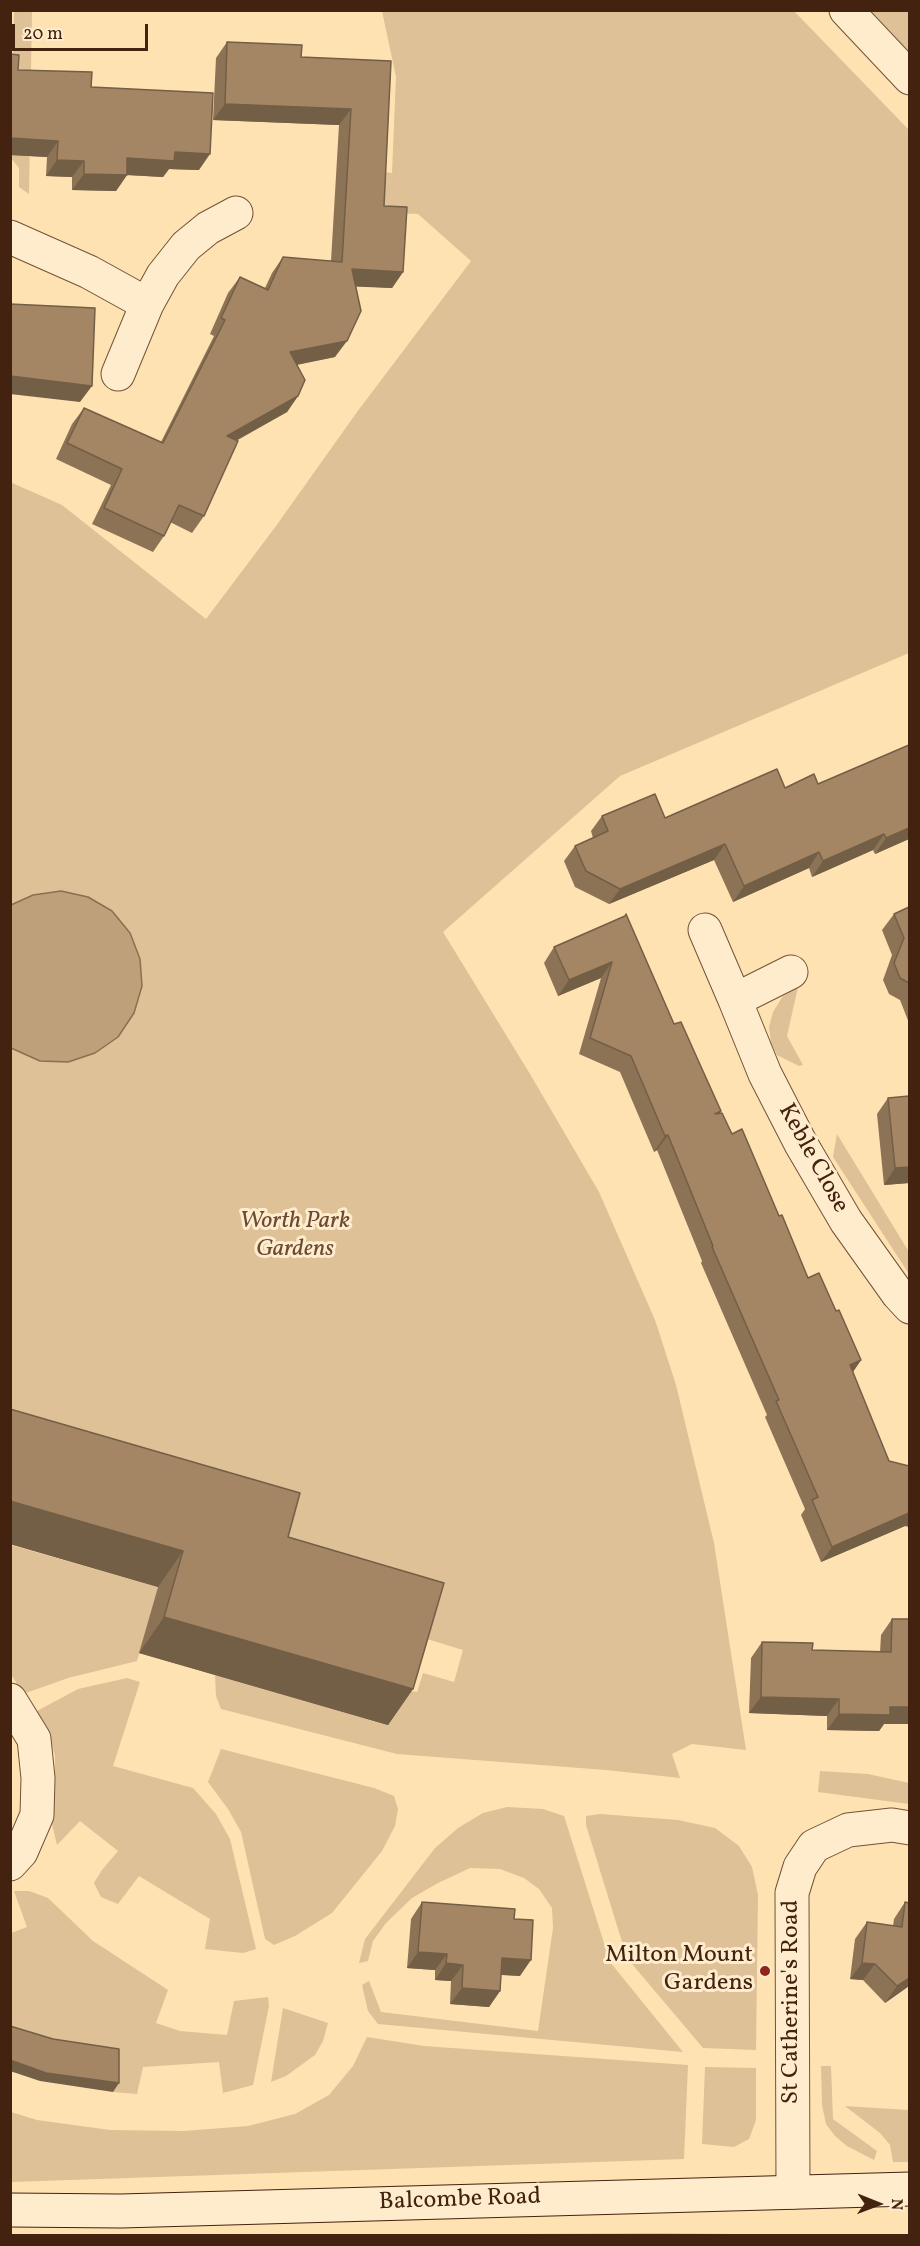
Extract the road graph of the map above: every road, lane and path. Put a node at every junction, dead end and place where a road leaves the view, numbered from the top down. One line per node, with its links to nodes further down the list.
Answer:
1 (846, 10): 2 (street)
2 (909, 78)
3 (236, 213): 5 (street)
4 (10, 237): 5 (street)
5 (147, 304): 6 (street)
6 (118, 374)
7 (705, 930): 9 (street, Keble Close)
8 (791, 972): 9 (street)
9 (735, 1000): 10 (street, Keble Close)
10 (909, 1307)
11 (10, 1700): 13 (street)
12 (909, 1828): 15 (street, St Catherine's Road)
13 (10, 1864)
14 (909, 2189): 15 (street, Balcombe Road)
15 (793, 2192): 16 (street, Balcombe Road)
16 (10, 2210)

